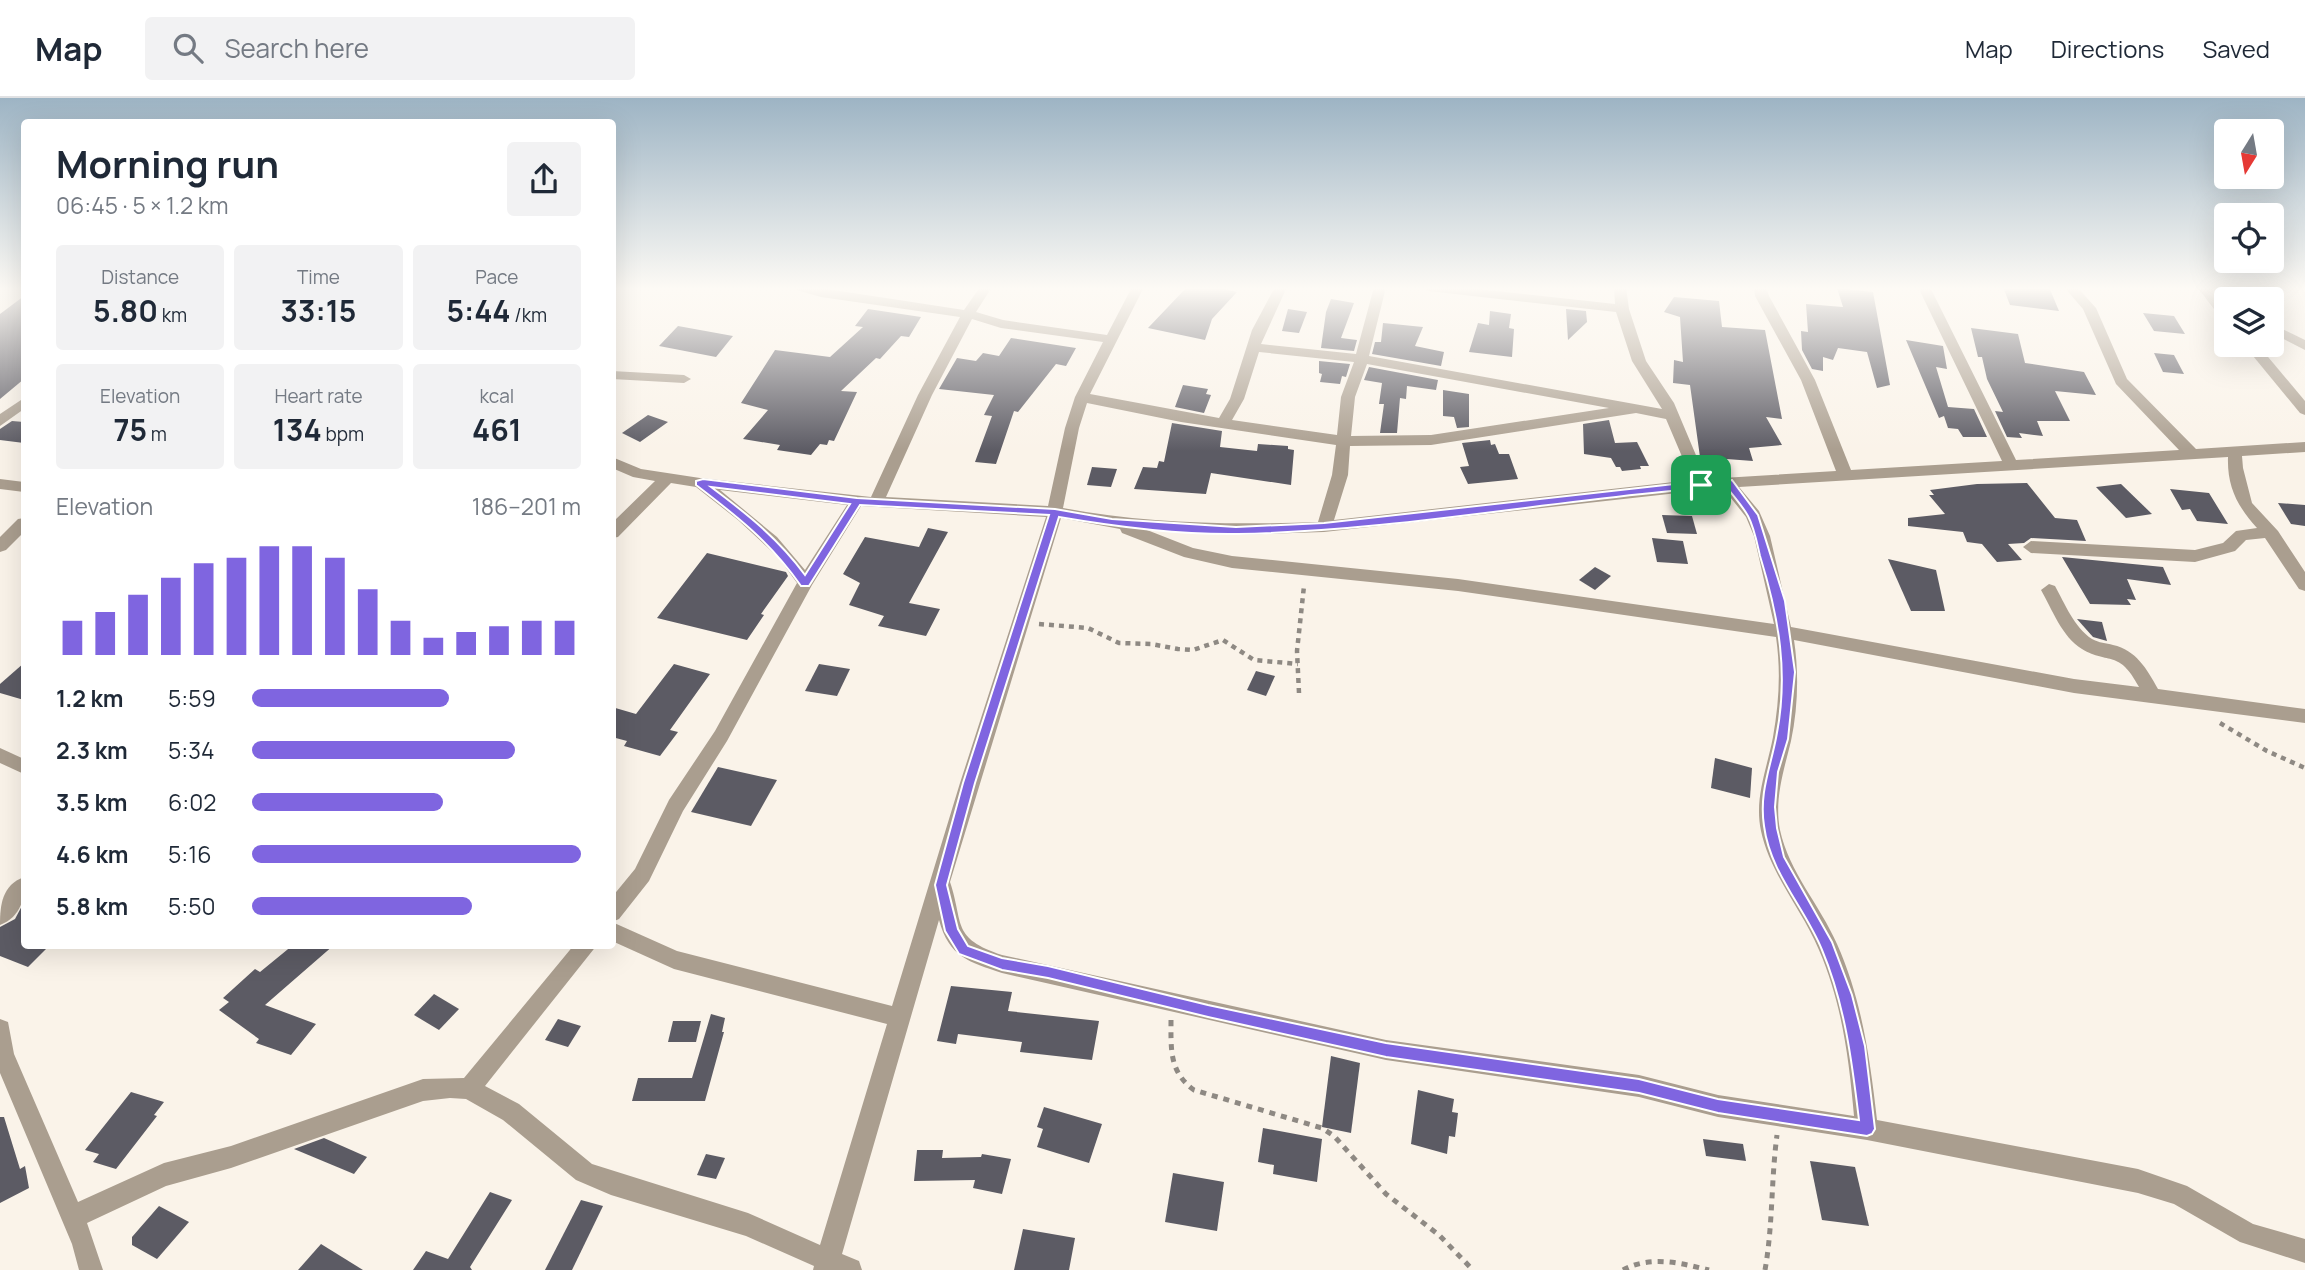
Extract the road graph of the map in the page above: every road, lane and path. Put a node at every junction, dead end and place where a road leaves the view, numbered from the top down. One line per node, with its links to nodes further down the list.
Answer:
1 (953, 342): 35 (street)
2 (1109, 342): 14 (street)
3 (1256, 342): 9 (street)
4 (1366, 342): 11 (street)
5 (1633, 342): 18 (street)
6 (1787, 342): 27 (street)
7 (1951, 342): 26 (street)
8 (2104, 342): 24 (street)
9 (1255, 347): 11 (street); 20 (street)
10 (2261, 357): 17 (street)
11 (1362, 359): 16 (street); 21 (street)
12 (616, 375): 13 (street)
13 (684, 379)
14 (1082, 397): 20 (street); 36 (street)
15 (21, 404): 19 (street)
16 (1641, 408): 18 (street); 21 (street)
17 (2305, 410)
18 (1671, 415): 32 (street)
19 (0, 421)
20 (1224, 422): 21 (street)
21 (1344, 442): 39 (street)
22 (2305, 447): 23 (street)
23 (2235, 451): 24 (street); 41 (street)
24 (2191, 453): 26 (street)
25 (616, 464): 28 (street)
26 (2012, 466): 27 (street)
27 (1846, 476): 30 (street)
28 (667, 478): 29 (street); 40 (street)
29 (700, 483): 34 (street); 46 (street)
30 (1728, 483): 32 (street); 50 (street)
31 (0, 484): 33 (street)
32 (1701, 485): 39 (street)
33 (21, 487)
34 (857, 501): 35 (street); 46 (street)
35 (876, 503): 36 (street)
36 (1055, 512): 37 (street); 49 (street)
37 (1112, 523): 39 (street); 45 (street)
38 (21, 526): 44 (street)
39 (1324, 527)
40 (616, 529)
41 (2269, 532): 43 (street); 47 (street)
42 (21, 544): 44 (street)
43 (2031, 547)
44 (0, 548)
45 (1313, 569): 50 (street); 51 (path)
46 (805, 583): 61 (street)
47 (2305, 585)
48 (2049, 590): 53 (street)
49 (1020, 622): 51 (path); 59 (street)
50 (1784, 632): 53 (street); 71 (street)
51 (1298, 664): 52 (path)
52 (1299, 693)
53 (2152, 695): 54 (street)
54 (2305, 716)
55 (2218, 721): 58 (path)
56 (0, 755): 57 (street)
57 (21, 766)
58 (2305, 768)
59 (941, 885): 65 (street); 66 (street)
60 (21, 890): 62 (street)
61 (616, 908)
62 (0, 916)
63 (616, 933): 66 (street)
64 (584, 949): 69 (street)
65 (1170, 1002): 70 (street); 76 (path)
66 (901, 1018): 74 (street)
67 (0, 1029): 68 (street)
68 (1, 1056): 72 (street)
69 (469, 1089): 72 (street); 74 (street)
70 (1779, 1117): 71 (street); 79 (path)
71 (1867, 1129): 73 (street)
72 (73, 1217): 75 (street)
73 (2305, 1251)
74 (833, 1268)
75 (91, 1270)
76 (1473, 1270)
77 (1623, 1270): 78 (path)
78 (1709, 1270)
79 (1765, 1270)

